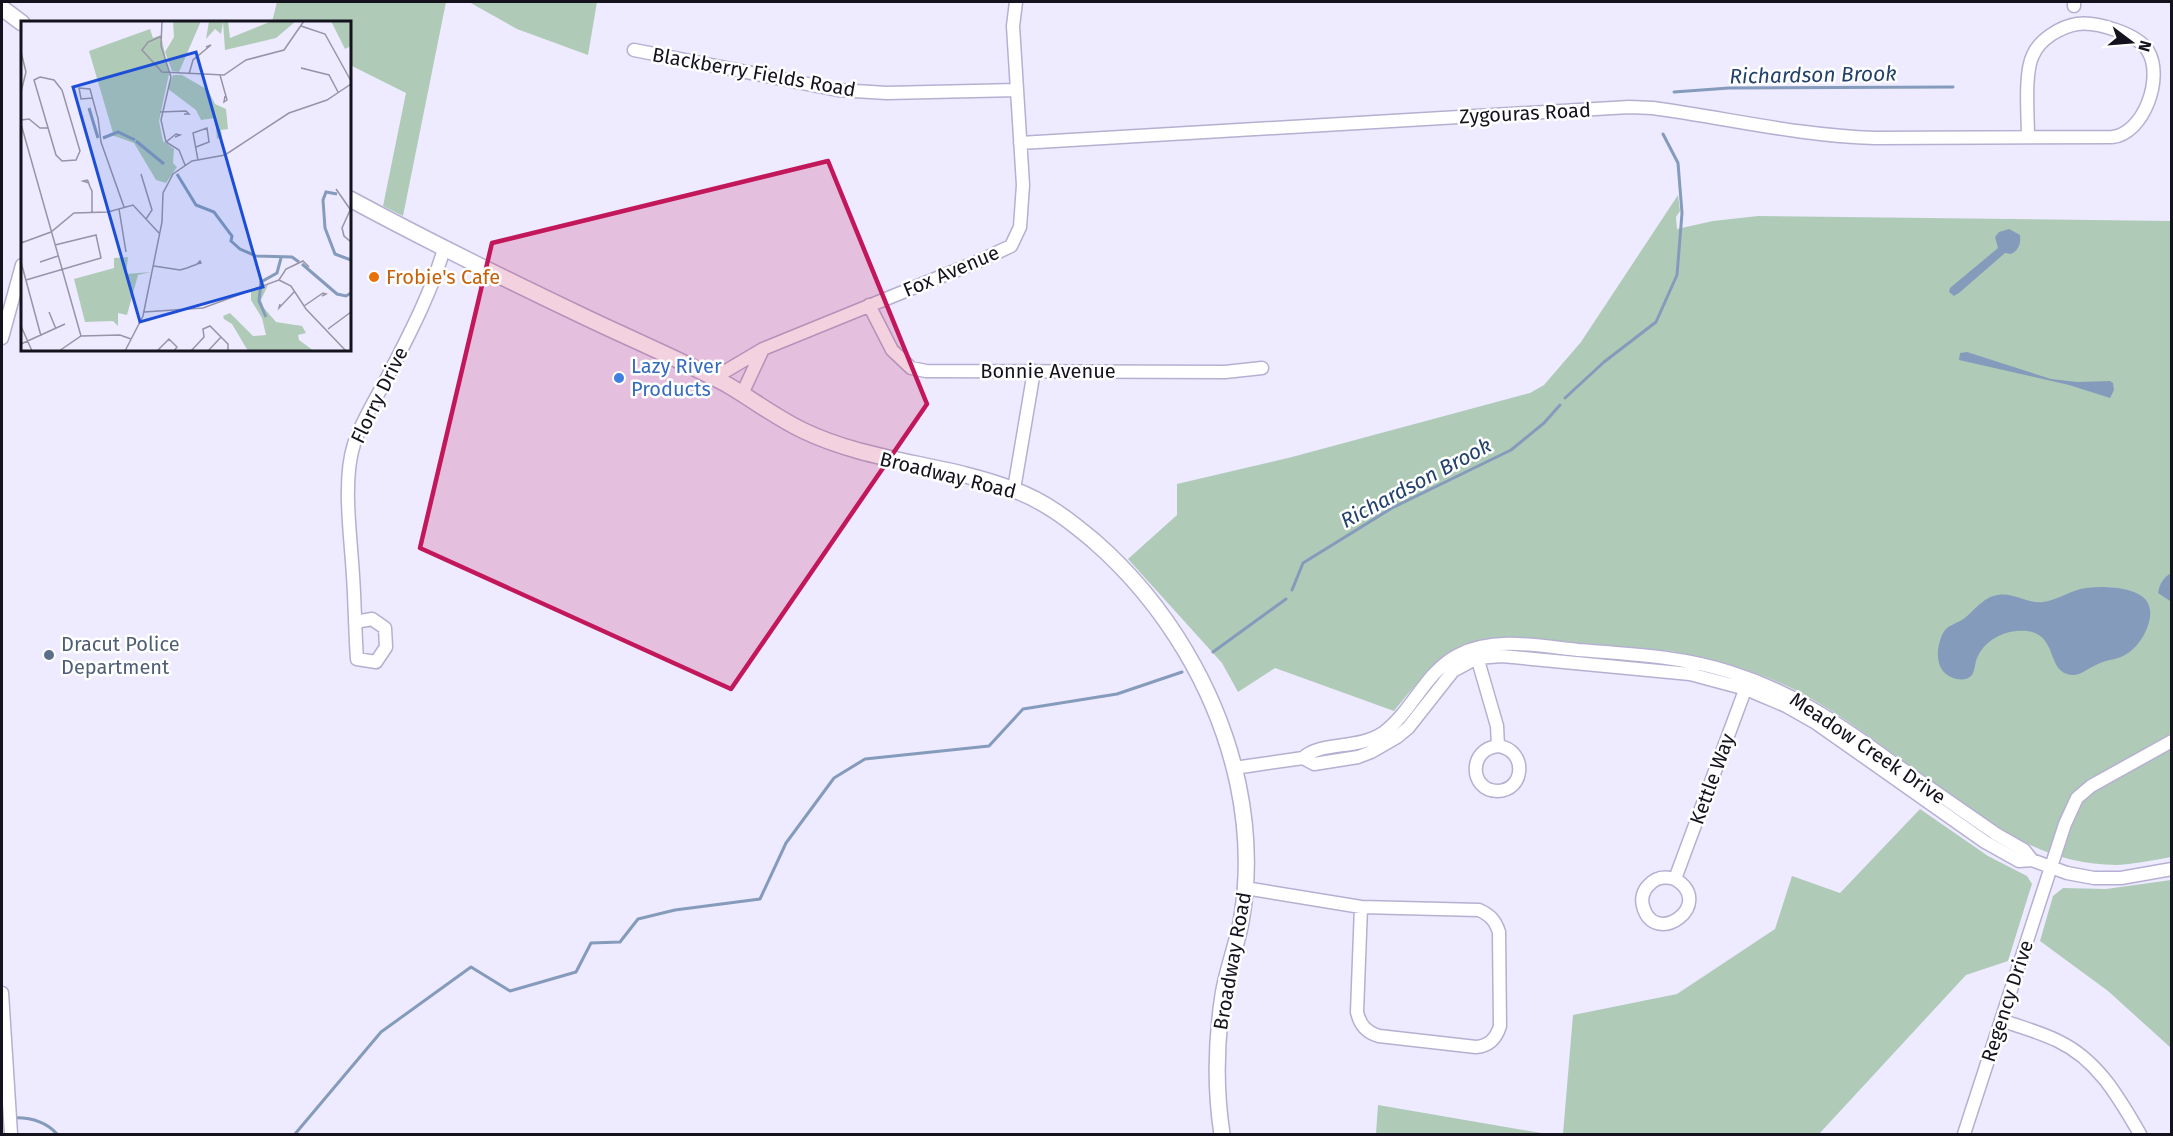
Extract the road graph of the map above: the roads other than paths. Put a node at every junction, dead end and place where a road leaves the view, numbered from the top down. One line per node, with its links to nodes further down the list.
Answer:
1 (1016, 2): 5 (street, Fox Avenue)
2 (2, 8): 3 (main road)
3 (21, 22)
4 (634, 50): 5 (street, Blackberry Fields Road)
5 (1017, 90): 7 (street, Fox Avenue)
6 (2028, 137): 6 (street, Zygouras Road); 7 (street, Zygouras Road)
7 (1020, 143): 11 (street, Fox Avenue)
8 (351, 200): 9 (main road, Broadway Road)
9 (444, 249): 16 (main road, Broadway Road); 19 (street, Florry Drive)
10 (21, 269): 12 (street)
11 (869, 305): 13 (street, Fox Avenue); 15 (street, Bonnie Avenue)
12 (2, 338)
13 (762, 349): 16 (street, Fox Avenue); 17 (street)
14 (1262, 368): 15 (street, Bonnie Avenue)
15 (1034, 371): 18 (street)
16 (714, 378): 17 (main road, Broadway Road)
17 (742, 394): 18 (main road, Broadway Road)
18 (1014, 489): 24 (main road, Broadway Road)
19 (355, 622)
20 (1476, 653): 21 (street, Meadow Creek Drive); 23 (street); 24 (street, Meadow Creek Drive)
21 (1748, 684): 25 (street, Meadow Creek Drive); 27 (street, Kettle Way)
22 (2172, 741): 25 (street, Regency Drive)
23 (1498, 746)
24 (1234, 768): 28 (main road, Broadway Road)
25 (2050, 867): 26 (street, Meadow Creek Drive); 31 (street, Regency Drive)
26 (2172, 869)
27 (1675, 879)
28 (1245, 888): 29 (street); 33 (main road, Broadway Road)
29 (1361, 907): 29 (street)
30 (2, 993): 32 (street)
31 (2001, 1020): 34 (street, Regency Drive); 35 (street)
32 (10, 1123)
33 (1222, 1134)
34 (1964, 1134)
35 (2140, 1134)

